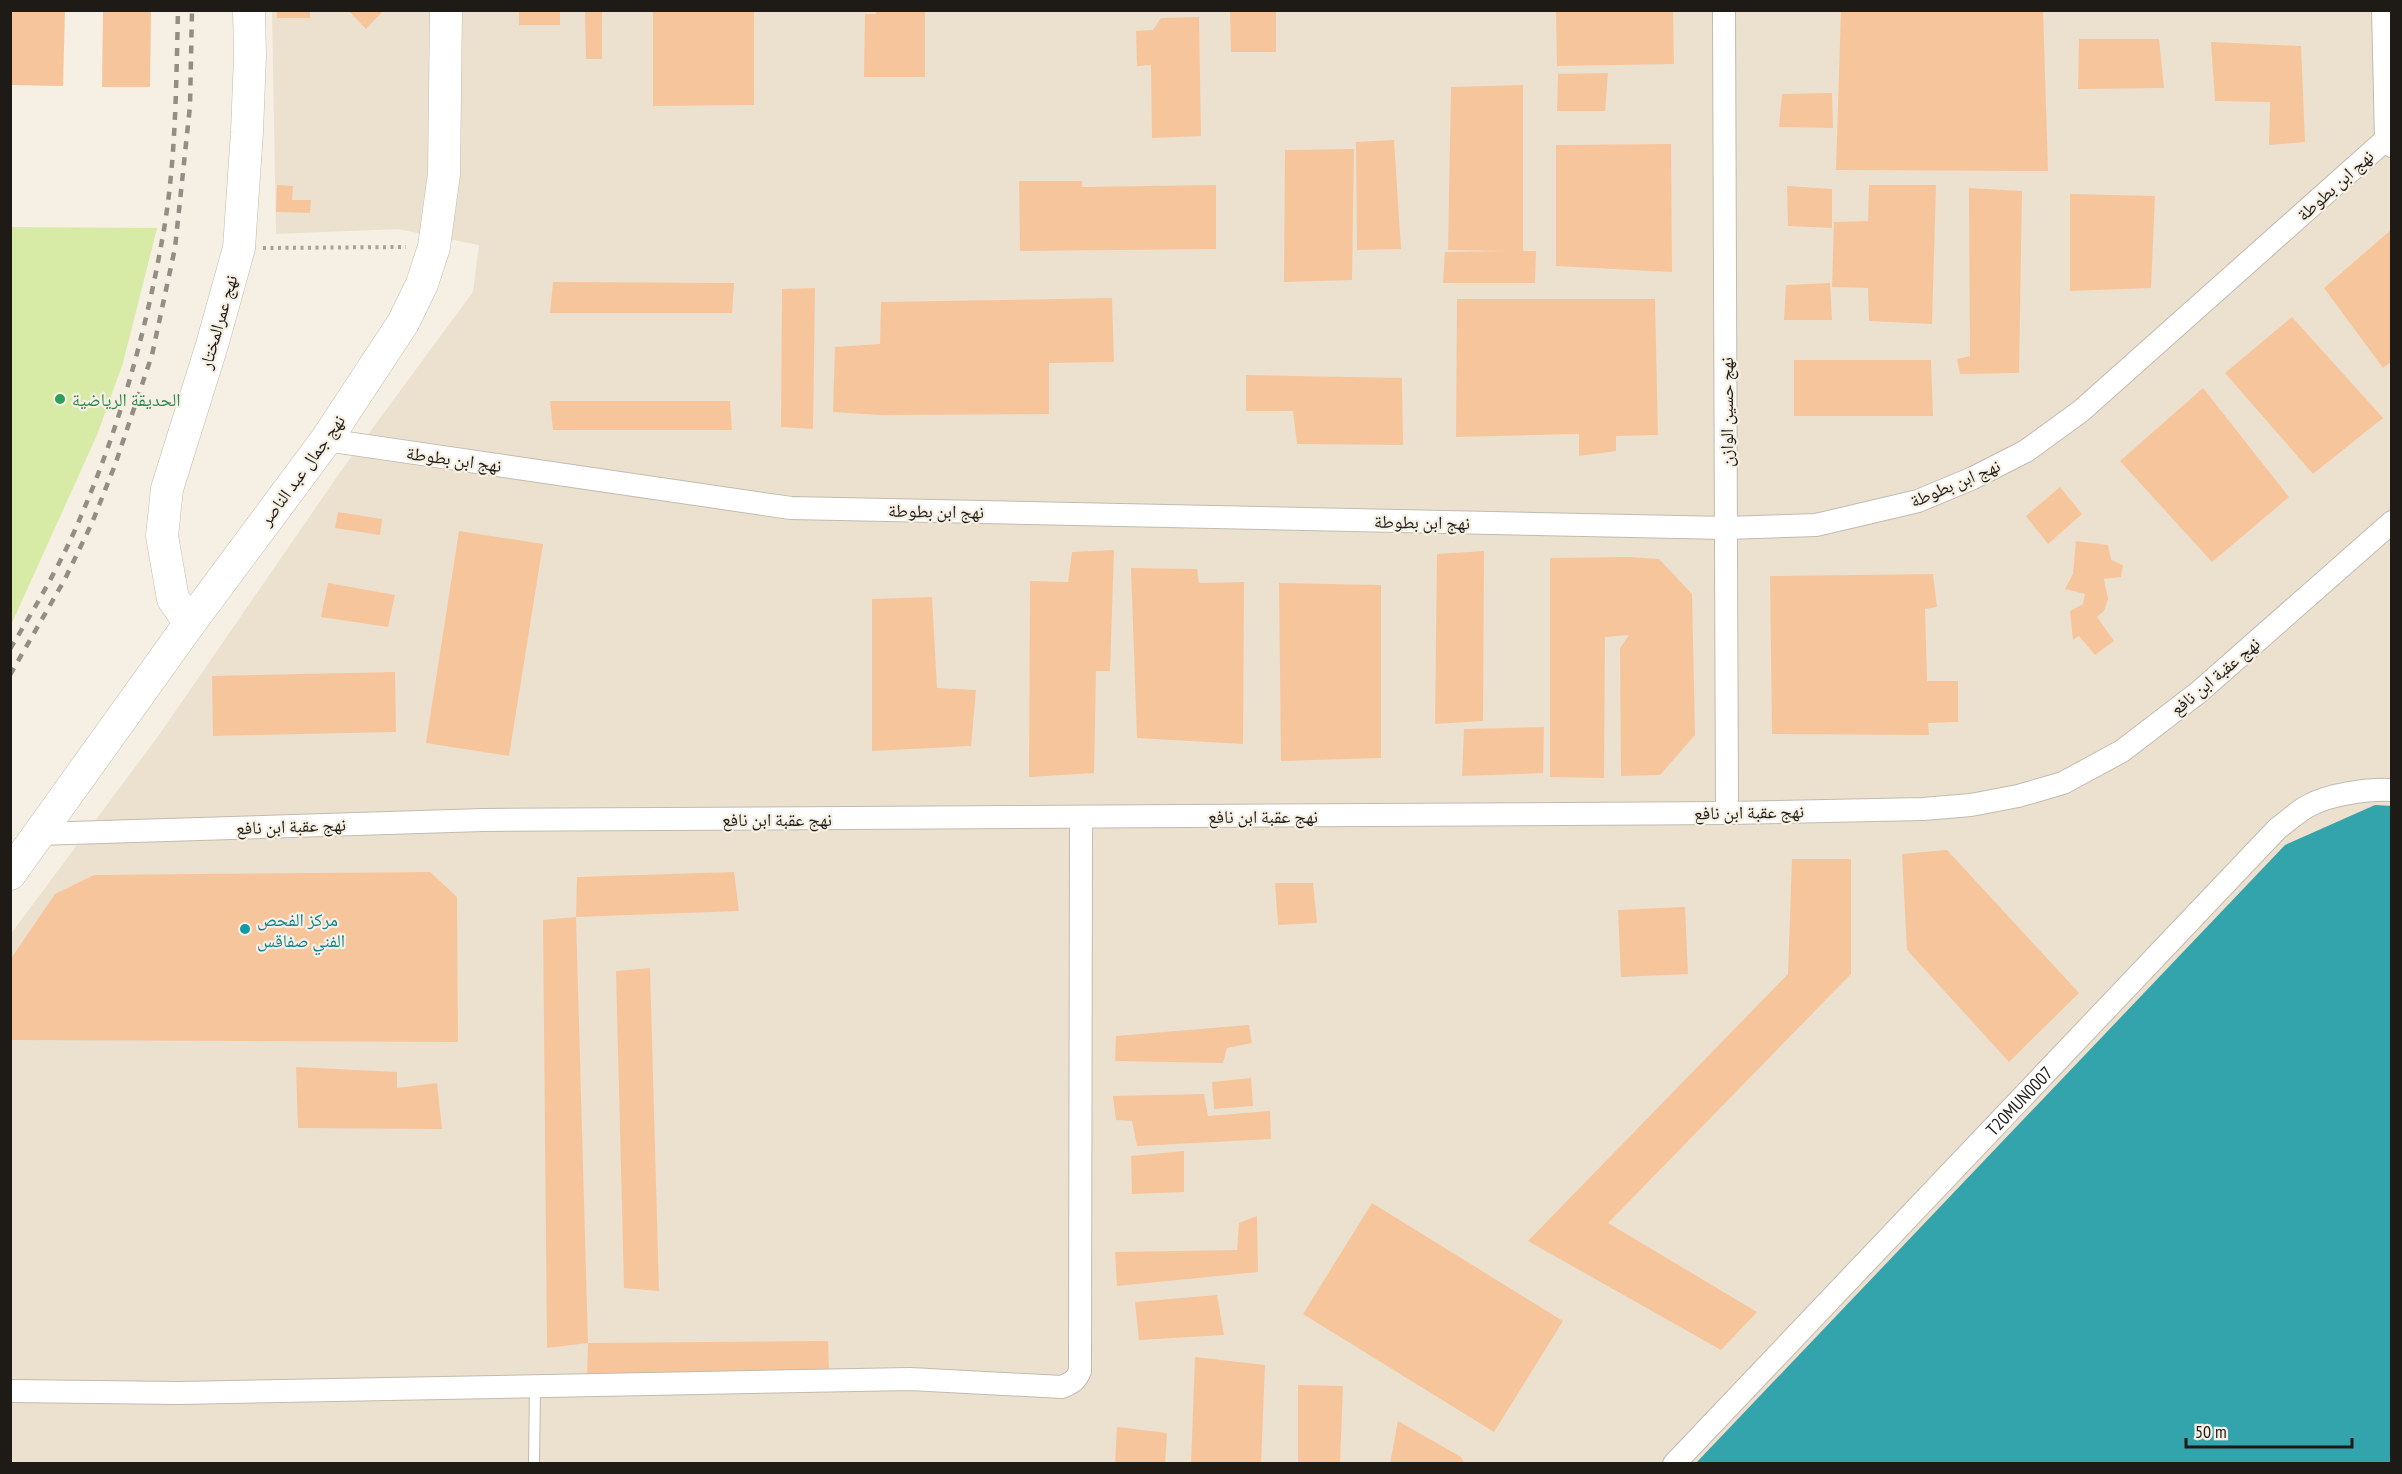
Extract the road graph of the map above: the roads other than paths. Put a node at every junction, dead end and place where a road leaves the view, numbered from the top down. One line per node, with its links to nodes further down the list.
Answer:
1 (249, 10): 9 (street, نهج عمرالمختار)
2 (446, 10): 6 (street, نهج جمال عبد الناصر)
3 (1724, 10): 8 (street, نهج حسين الوازن)
4 (2383, 10): 5 (street)
5 (2390, 140): 8 (street, نهج ابن بطوطة)
6 (326, 440): 8 (street, نهج ابن بطوطة); 9 (street, نهج جمال عبد الناصر)
7 (2391, 522): 11 (street, نهج عقبة ابن نافع)
8 (1726, 528): 11 (street, نهج حسين الوازن)
9 (190, 623): 13 (street, نهج جمال عبد الناصر)
10 (2391, 790): 18 (street, T20MUN0007)
11 (1726, 813): 12 (street, نهج عقبة ابن نافع)
12 (1081, 818): 13 (street, نهج عقبة ابن نافع); 15 (street)
13 (38, 834): 14 (street, نهج جمال عبد الناصر)
14 (10, 874)
15 (535, 1386): 16 (street); 17 (lane)
16 (10, 1391)
17 (534, 1464)
18 (1674, 1464)

